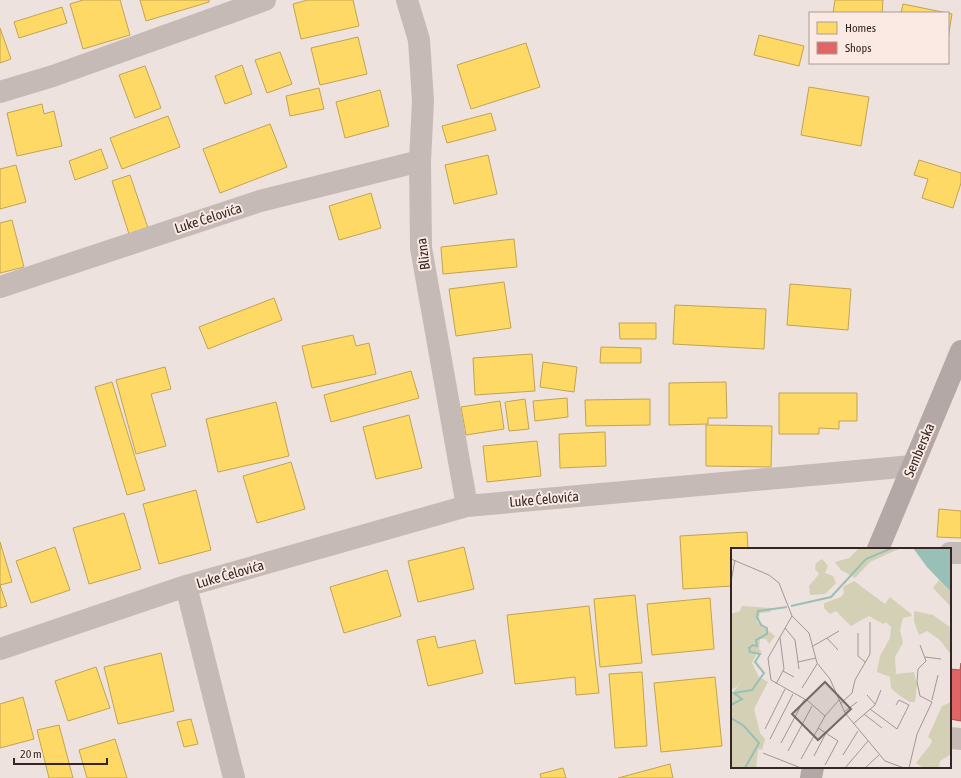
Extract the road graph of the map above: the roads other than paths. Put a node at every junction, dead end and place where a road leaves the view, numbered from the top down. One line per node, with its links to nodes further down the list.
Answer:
1 (265, 0): 3 (street)
2 (407, 0): 4 (street, Blizna)
3 (0, 92)
4 (420, 161): 5 (street, Luke Ćelovića); 8 (street, Blizna)
5 (0, 287)
6 (961, 351): 7 (main road, Semberska)
7 (912, 466): 8 (street, Luke Ćelovića); 9 (main road, Semberska)
8 (467, 506): 10 (street, Luke Ćelovića)
9 (878, 548)
10 (186, 586): 11 (street, Luke Ćelovića); 15 (street, Luke Ćelovića)
11 (0, 649)
12 (951, 738): 13 (street)
13 (961, 739)
14 (813, 768): 16 (main road)
15 (230, 777)
16 (811, 778)

